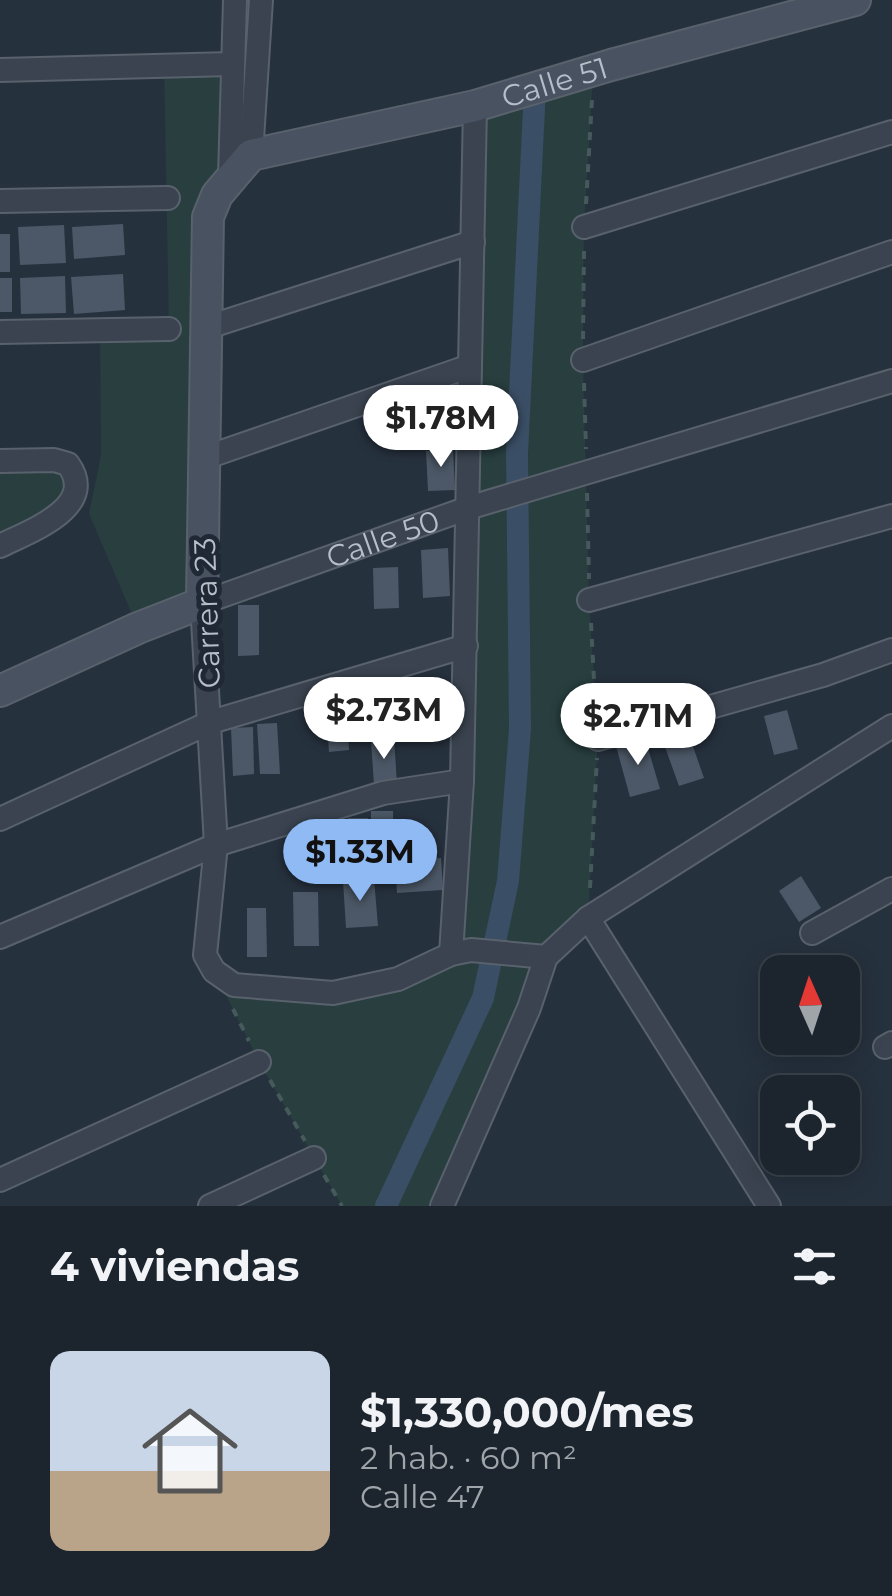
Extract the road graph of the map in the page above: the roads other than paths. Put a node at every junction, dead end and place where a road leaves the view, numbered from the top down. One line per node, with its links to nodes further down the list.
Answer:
1 (235, 0): 4 (street)
2 (261, 0): 8 (street)
3 (855, 0): 6 (street, Calle 51)
4 (231, 64): 5 (street); 9 (street)
5 (0, 70)
6 (476, 106): 8 (street, Calle 51); 13 (street)
7 (892, 132): 12 (street)
8 (251, 155): 9 (street, Carrera 23)
9 (230, 177): 15 (street, Carrera 23)
10 (168, 198): 11 (street)
11 (0, 201)
12 (584, 227)
13 (473, 242): 15 (street); 19 (street)
14 (892, 252): 18 (street)
15 (205, 328): 21 (street, Carrera 23)
16 (169, 329): 17 (street)
17 (0, 332)
18 (583, 360)
19 (470, 366): 21 (street); 23 (street)
20 (892, 381): 23 (street, Calle 50)
21 (204, 458): 27 (street, Carrera 23)
22 (0, 461): 25 (street)
23 (468, 508): 27 (street, Calle 50); 28 (street)
24 (892, 516): 26 (street)
25 (0, 546)
26 (589, 600)
27 (202, 602): 30 (street, Calle 50); 31 (street, Carrera 23)
28 (466, 646): 31 (street); 34 (street)
29 (892, 650): 33 (street)
30 (0, 690)
31 (211, 722): 35 (street); 36 (street, Carrera 23)
32 (892, 726): 38 (street)
33 (598, 738)
34 (462, 781): 36 (street); 41 (street)
35 (0, 819)
36 (216, 845): 40 (street); 41 (street, Carrera 23)
37 (892, 890): 39 (street)
38 (588, 918): 42 (street); 48 (street)
39 (812, 933)
40 (0, 938)
41 (461, 952): 42 (street)
42 (546, 957): 47 (street)
43 (259, 1062): 45 (street)
44 (314, 1158): 46 (street)
45 (0, 1180)
46 (210, 1206)
47 (442, 1206)
48 (769, 1206)

